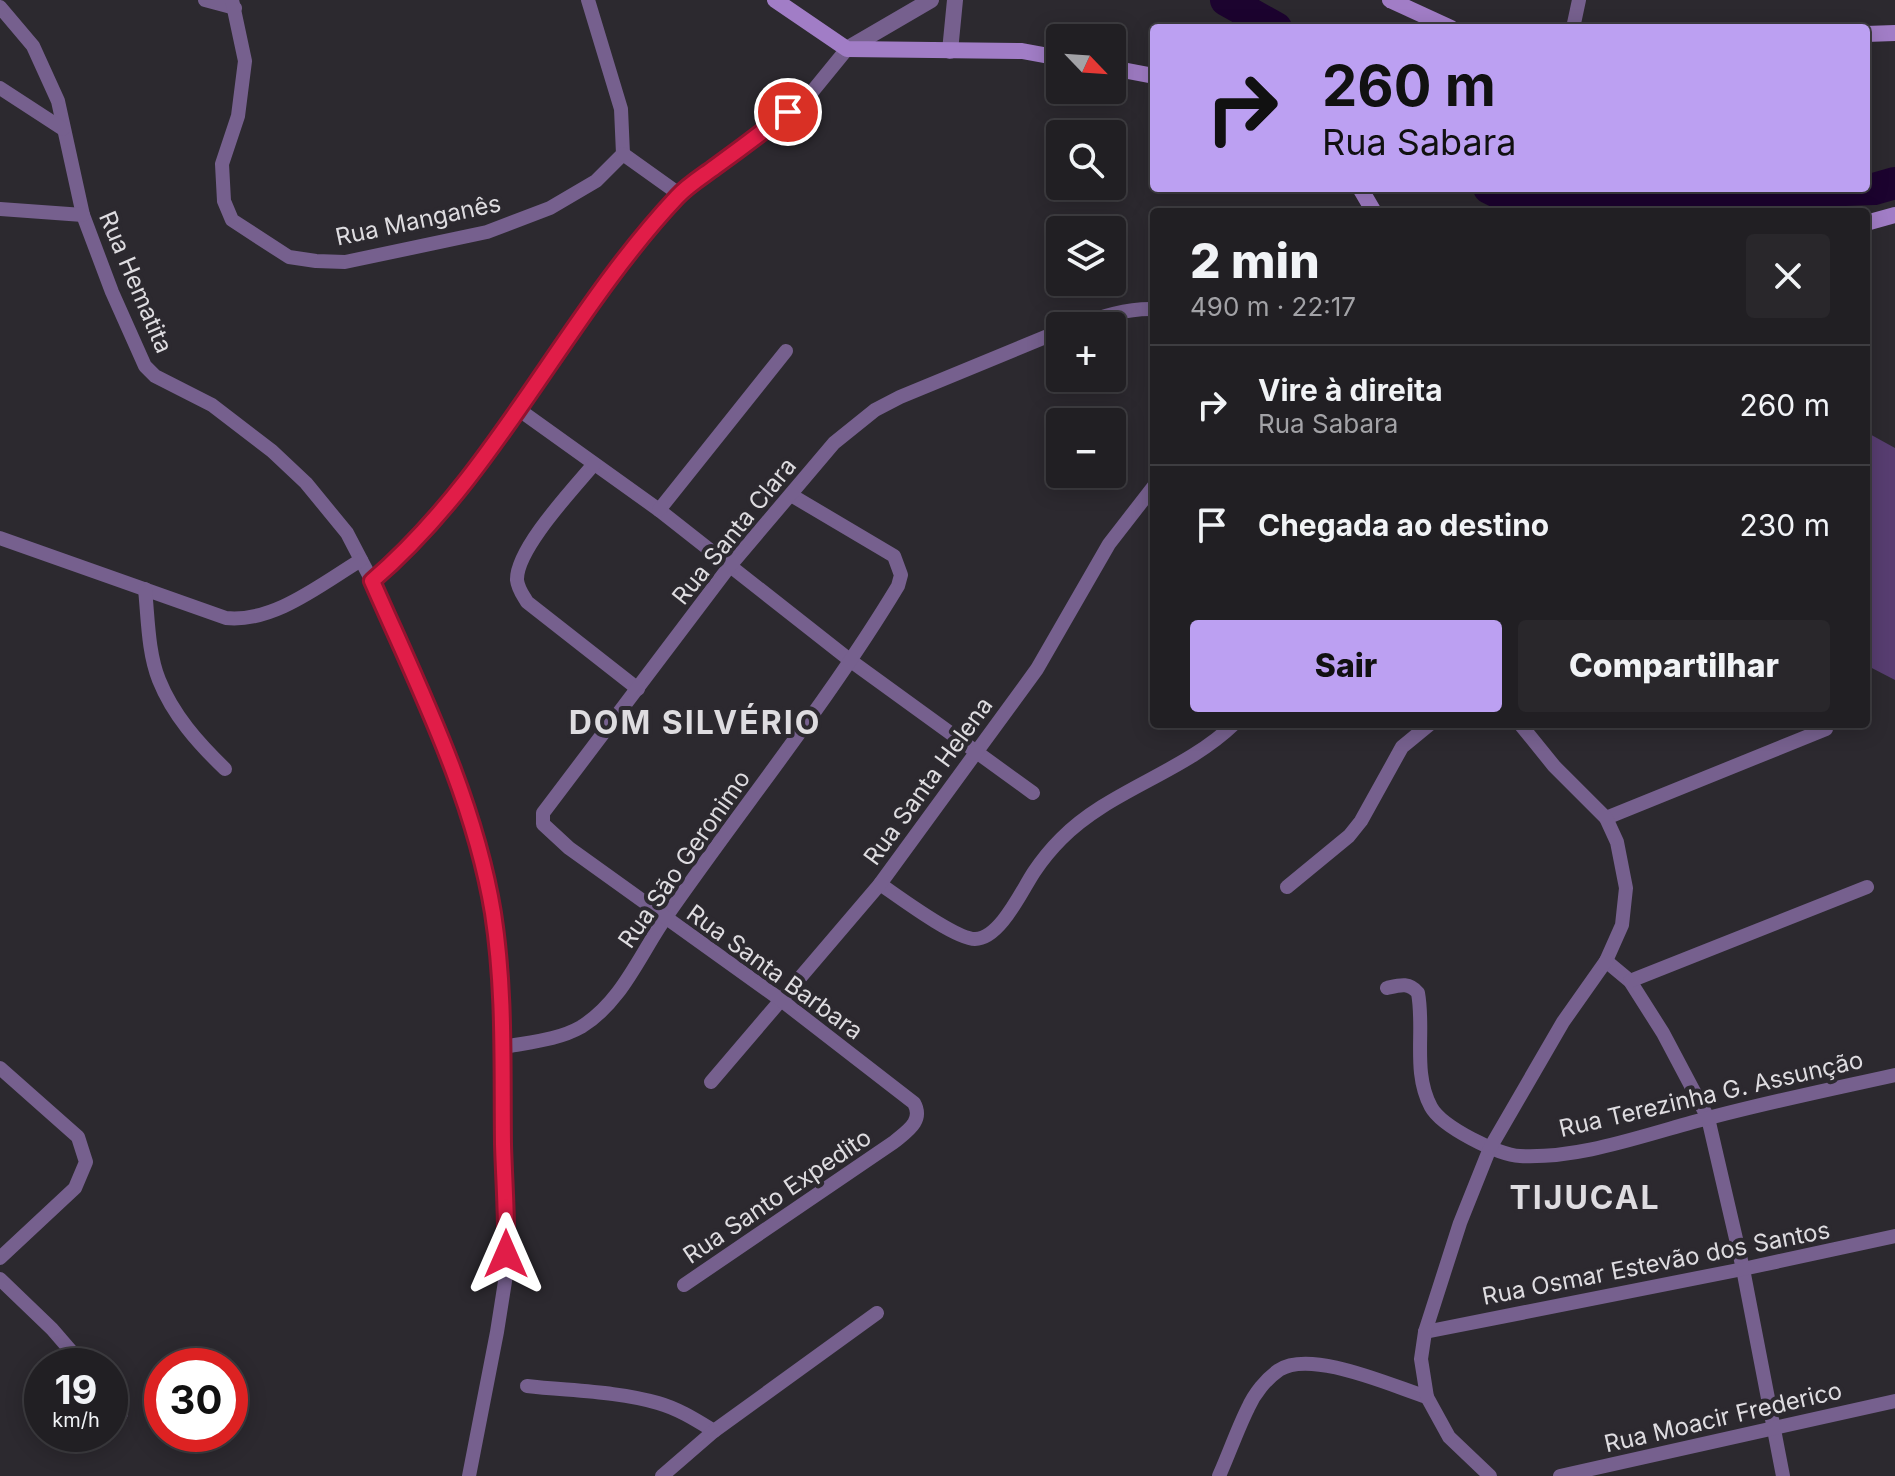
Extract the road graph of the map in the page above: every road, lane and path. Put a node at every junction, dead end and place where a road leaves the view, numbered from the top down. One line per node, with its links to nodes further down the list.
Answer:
1 (205, 0): 8 (street)
2 (588, 0): 21 (street)
3 (775, 0): 14 (main road)
4 (931, 0): 14 (street)
5 (955, 0): 15 (street)
6 (1390, 0): 10 (main road)
7 (1579, 0): 11 (street)
8 (233, 4): 21 (street, Rua Manganês)
9 (0, 7): 20 (street, Rua Hematita)
10 (1442, 24)
11 (1574, 24)
12 (1895, 33): 13 (main road)
13 (1870, 34)
14 (847, 49): 15 (main road); 22 (street)
15 (950, 51): 16 (main road)
16 (1046, 55)
17 (1126, 71): 18 (main road)
18 (1150, 75)
19 (0, 88): 20 (street)
20 (63, 129): 24 (street, Rua Hematita)
21 (623, 154): 22 (street)
22 (679, 194): 31 (street)
23 (0, 209): 24 (street)
24 (83, 215): 37 (street, Rua Hematita)
25 (1895, 215): 26 (main road)
26 (1870, 222)
27 (1150, 309): 28 (street)
28 (1126, 312)
29 (1046, 337): 34 (street, Rua Santa Clara)
30 (786, 351): 35 (street)
31 (518, 409): 32 (street); 39 (street)
32 (594, 464): 35 (street); 42 (street)
33 (1150, 491): 47 (street, Rua Santa Helena)
34 (791, 495): 38 (street, Rua Santa Clara); 41 (street, Rua São Geronimo)
35 (659, 510): 38 (street)
36 (0, 538): 40 (street)
37 (361, 560): 39 (street, Rua Hematita); 40 (street)
38 (729, 567): 41 (street); 42 (street, Rua Santa Clara)
39 (372, 581): 60 (street, Rua Hematita)
40 (145, 589): 48 (street)
41 (851, 661): 47 (street); 55 (street, Rua São Geronimo)
42 (638, 689): 51 (street, Rua Santa Clara)
43 (1229, 728): 52 (street)
44 (1425, 728): 53 (street)
45 (1523, 728): 50 (street)
46 (1826, 729): 50 (street)
47 (976, 751): 49 (street); 52 (street, Rua Santa Helena)
48 (225, 769)
49 (1033, 793)
50 (1606, 818): 56 (street)
51 (569, 848): 55 (street, Rua Santa Barbara)
52 (880, 884): 59 (street, Rua Santa Helena)
53 (1287, 887)
54 (1867, 887): 57 (street)
55 (665, 919): 59 (street, Rua Santa Barbara); 60 (street, Rua São Geronimo)
56 (1606, 961): 57 (street); 66 (street)
57 (1630, 981): 64 (street)
58 (1387, 988): 66 (street, Rua Terezinha G. Assunção)
59 (781, 1000): 63 (street, Rua Santa Helena); 65 (street, Rua Santa Barbara)
60 (504, 1047): 80 (street, Rua Hematita)
61 (0, 1068): 68 (street)
62 (1895, 1075): 64 (street, Rua Terezinha G. Assunção)
63 (711, 1082)
64 (1708, 1118): 66 (street, Rua Terezinha G. Assunção); 69 (street)
65 (894, 1142): 71 (street, Rua Santo Expedito)
66 (1490, 1148): 73 (street)
67 (1895, 1236): 69 (street, Rua Osmar Estevão dos Santos)
68 (0, 1258)
69 (1743, 1269): 73 (street, Rua Osmar Estevão dos Santos); 78 (street)
70 (0, 1279): 74 (street)
71 (684, 1285)
72 (877, 1313): 79 (street)
73 (1425, 1332): 76 (street)
74 (68, 1348)
75 (527, 1386): 79 (street)
76 (1427, 1397): 82 (street); 83 (street)
77 (1895, 1401): 78 (street, Rua Moacir Frederico)
78 (1773, 1428): 84 (street, Rua Moacir Frederico); 85 (street)
79 (714, 1431): 81 (street)
80 (469, 1476)
81 (662, 1476)
82 (1219, 1476)
83 (1490, 1476)
84 (1560, 1476)
85 (1783, 1476)

